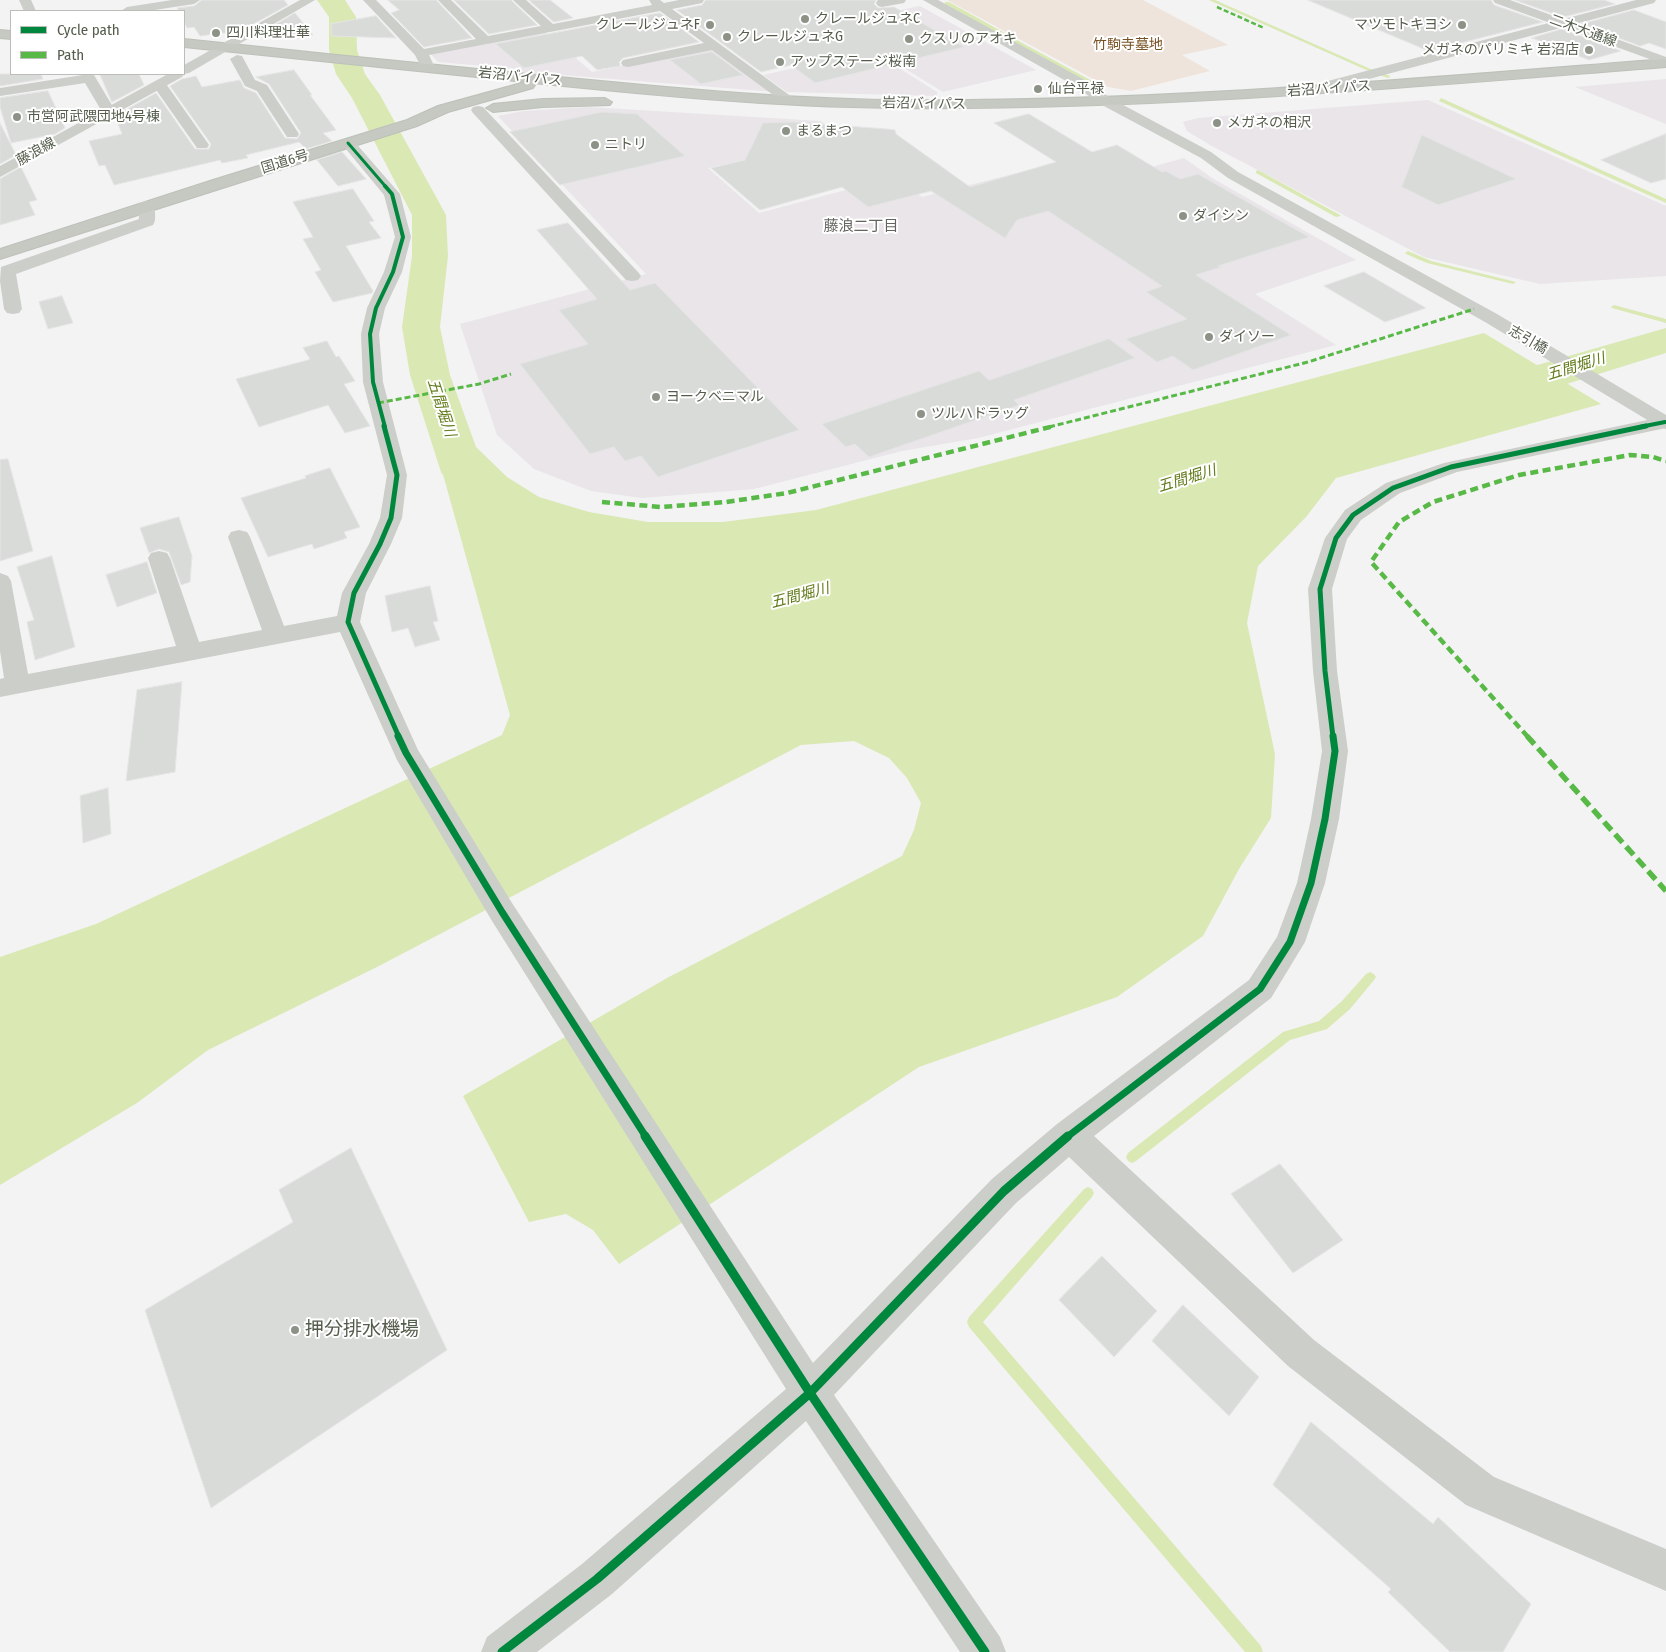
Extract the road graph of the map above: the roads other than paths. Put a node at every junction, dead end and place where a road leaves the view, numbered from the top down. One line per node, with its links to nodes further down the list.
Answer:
1 (194, 0): 13 (street)
2 (369, 0): 21 (street)
3 (444, 0): 16 (street)
4 (519, 0): 15 (street)
5 (698, 0): 11 (street)
6 (900, 0): 12 (street)
7 (929, 0): 40 (street, 志引橋)
8 (1499, 0): 14 (street, 二木大通線)
9 (1650, 0): 14 (street)
10 (301, 2): 19 (street)
11 (658, 3): 15 (street); 18 (street)
12 (882, 4)
13 (133, 10)
14 (1562, 23): 24 (street, 二木大通線); 35 (street)
15 (550, 28): 16 (street)
16 (485, 40): 21 (street)
17 (185, 43): 19 (highway, 岩沼バイパス)
18 (715, 46): 25 (street); 38 (street)
19 (225, 47): 22 (street); 26 (highway, 岩沼バイパス)
20 (185, 53): 22 (highway, 岩沼バイパス)
21 (421, 53): 28 (street)
22 (209, 56): 23 (highway, 岩沼バイパス); 29 (street)
23 (237, 60): 26 (highway, 岩沼バイパス); 48 (street)
24 (1666, 62): 35 (highway, 岩沼バイパス)
25 (628, 63)
26 (331, 65): 27 (highway, 岩沼バイパス)
27 (375, 68): 28 (highway, 岩沼バイパス); 34 (highway, 岩沼バイパス)
28 (428, 68): 32 (highway, 岩沼バイパス)
29 (185, 69)
30 (1666, 73): 45 (highway, 岩沼バイパス)
31 (174, 75): 33 (street, 藤浪線)
32 (572, 82): 34 (highway, 国道6号); 38 (highway, 岩沼バイパス)
33 (159, 84): 44 (street, 藤浪線); 50 (street)
34 (514, 88): 42 (highway, 国道6号); 46 (highway, 岩沼バイパス)
35 (1332, 89): 40 (highway, 岩沼バイパス)
36 (464, 90): 42 (highway)
37 (0, 92): 44 (street)
38 (790, 100): 40 (highway, 岩沼バイパス)
39 (619, 102): 43 (highway)
40 (1107, 102): 45 (street, 志引橋)
41 (673, 106): 46 (highway)
42 (443, 109): 47 (highway, 国道6号)
43 (478, 110): 47 (highway); 55 (street)
44 (109, 112): 51 (street, 藤浪線)
45 (1126, 112): 46 (highway, 岩沼バイパス); 57 (street, 志引橋)
46 (891, 113)
47 (412, 123): 49 (highway, 国道6号)
48 (292, 134)
49 (348, 143): 52 (highway, 国道6号); 61 (street)
50 (202, 145)
51 (0, 172)
52 (146, 206): 53 (highway, 国道6号); 54 (street)
53 (0, 254)
54 (4, 273): 56 (street)
55 (632, 276)
56 (13, 309)
57 (1665, 422): 65 (street)
58 (239, 537): 62 (street)
59 (159, 558): 63 (street)
60 (0, 581): 64 (street)
61 (348, 622): 62 (street); 66 (street)
62 (276, 636): 63 (street)
63 (190, 652): 64 (street)
64 (9, 686)
65 (1069, 1135): 66 (street); 67 (street)
66 (800, 1378): 68 (street); 69 (street)
67 (1666, 1570)
68 (502, 1652)
69 (985, 1652)

